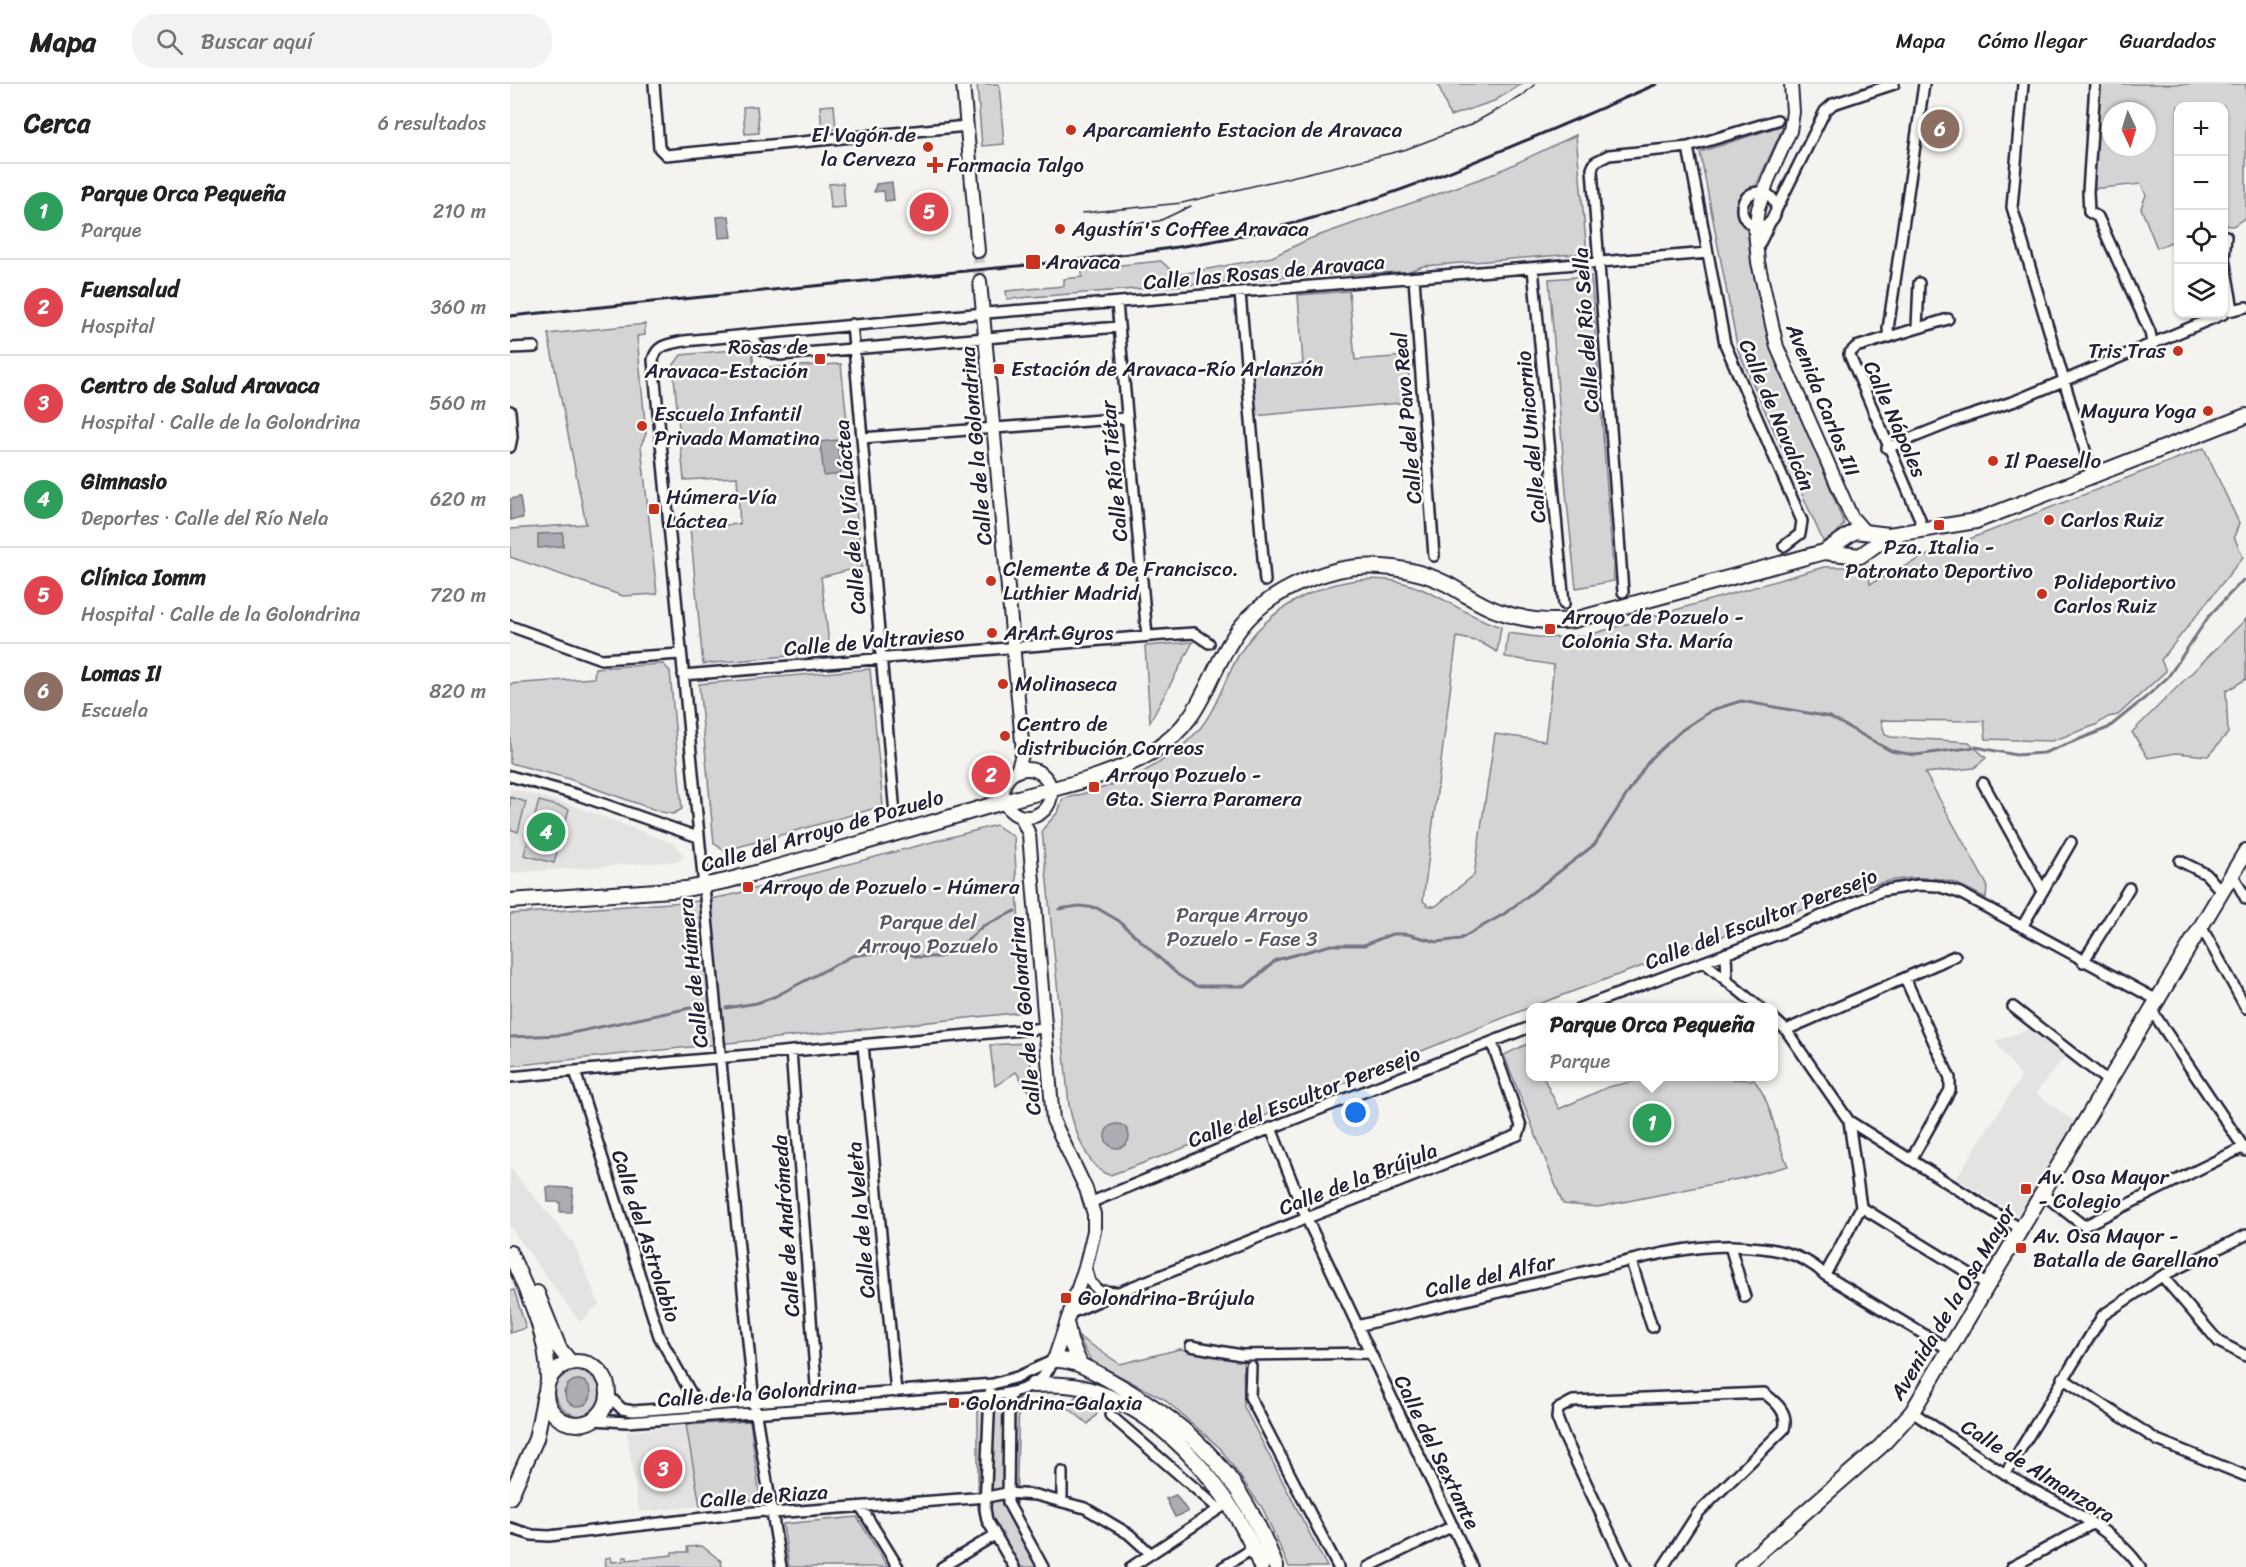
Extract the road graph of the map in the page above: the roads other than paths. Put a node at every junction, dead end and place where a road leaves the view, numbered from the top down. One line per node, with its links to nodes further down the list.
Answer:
1 (654, 84): 9 (street)
2 (963, 84): 9 (street)
3 (1791, 84): 11 (street, Avenida Carlos III)
4 (1894, 84): 12 (street)
5 (1924, 84): 33 (street)
6 (2023, 84): 40 (street)
7 (2095, 84): 35 (street)
8 (1777, 120): 10 (street)
9 (967, 126): 15 (street)
10 (1688, 147): 16 (street, Calle de Navalcán); 17 (street, Calle del Río Sella)
11 (1763, 192): 12 (street); 13 (street, Avenida Carlos III)
12 (1774, 218): 13 (street); 14 (street)
13 (1755, 225): 14 (street, Avenida Carlos III)
14 (1757, 249): 49 (street, Avenida Carlos III)
15 (978, 251)
16 (1708, 253): 17 (street, Calle las Rosas de Aravaca); 53 (street, Calle de Navalcán)
17 (1599, 262): 18 (street, Calle las Rosas de Aravaca); 56 (street, Calle del Río Sella)
18 (1533, 268): 19 (street, Calle las Rosas de Aravaca); 57 (street, Calle del Unicornio)
19 (1414, 278): 22 (street, Calle las Rosas de Aravaca); 54 (street, Calle del Pavo Real)
20 (980, 280): 26 (street, Calle de la Golondrina)
21 (1919, 283): 31 (street)
22 (1240, 292): 23 (street, Calle las Rosas de Aravaca); 55 (street)
23 (1117, 303): 26 (street, Calle las Rosas de Aravaca); 30 (street, Calle Río Tiétar)
24 (2246, 307): 25 (street)
25 (2228, 312)
26 (984, 313): 29 (street, Calle las Rosas de Aravaca); 34 (street, Calle de la Golondrina)
27 (2212, 318): 35 (street)
28 (1948, 319): 31 (street, Calle Nápoles)
29 (852, 324): 32 (street, Calle las Rosas de Aravaca); 38 (street, Calle de la Vía Láctea)
30 (1119, 327): 34 (street); 43 (street, Calle Río Tiétar)
31 (1917, 328): 33 (street, Calle Nápoles)
32 (752, 335): 38 (street); 39 (street, Calle las Rosas de Aravaca)
33 (1889, 336): 47 (street, Calle Nápoles)
34 (986, 337): 38 (street); 44 (street, Calle de la Golondrina)
35 (2152, 343): 40 (street)
36 (534, 347): 37 (street)
37 (510, 348)
38 (854, 348): 45 (street, Calle de la Vía Láctea)
39 (653, 360): 62 (street, Calle de Húmera)
40 (2063, 381): 47 (street); 48 (street)
41 (510, 411): 46 (street)
42 (2246, 416): 48 (main road)
43 (1127, 418): 44 (street); 59 (street, Calle Río Tiétar)
44 (994, 428): 45 (street); 61 (street, Calle de la Golondrina)
45 (862, 438): 63 (street, Calle de la Vía Láctea)
46 (510, 447)
47 (1887, 448): 50 (street, Calle Nápoles)
48 (2093, 477): 50 (main road)
49 (1851, 516): 51 (street, Avenida Carlos III); 52 (street)
50 (1920, 525): 51 (main road)
51 (1869, 536): 52 (main road); 52 (main road)
52 (1843, 543): 70 (main road, Calle del Arroyo de Pozuelo)
53 (1784, 546)
54 (1434, 556)
55 (1264, 581)
56 (1623, 592)
57 (1564, 604)
58 (510, 626): 62 (street)
59 (1147, 636): 60 (street, Calle de Valtravieso); 61 (street, Calle de Valtravieso)
60 (1209, 643)
61 (1014, 647): 63 (street, Calle de Valtravieso); 65 (street, Calle de la Golondrina)
62 (681, 654): 64 (street, Calle de Húmera)
63 (880, 658): 64 (street, Calle de Valtravieso); 72 (street, Calle de la Vía Láctea)
64 (683, 675): 76 (street, Calle de Húmera)
65 (1023, 752): 66 (street, Calle de la Golondrina); 67 (street, Calle de la Golondrina)
66 (1032, 770): 67 (street); 70 (street, Calle de la Golondrina)
67 (1017, 771): 71 (street, Calle de la Golondrina)
68 (510, 776): 76 (street)
69 (1983, 783): 83 (street)
70 (1051, 788): 71 (main road, Calle del Arroyo de Pozuelo); 73 (street, Calle de la Golondrina)
71 (1004, 802): 74 (street); 81 (main road, Calle del Arroyo de Pozuelo)
72 (895, 813)
73 (1037, 816): 74 (street); 75 (street, Calle de la Golondrina)
74 (1021, 817): 75 (street, Calle de la Golondrina)
75 (1029, 834): 101 (street, Calle de la Golondrina)
76 (698, 837): 81 (street, Calle de Húmera)
77 (2071, 842): 83 (street)
78 (2246, 851): 80 (main road, Avenida de la Osa Mayor)
79 (2180, 861): 84 (street)
80 (2233, 875): 84 (main road, Avenida de la Osa Mayor); 85 (street)
81 (703, 886): 86 (main road, Calle del Arroyo de Pozuelo); 107 (street, Calle de Húmera)
82 (2129, 888): 92 (street)
83 (2043, 891): 87 (street)
84 (2223, 892): 88 (main road, Avenida de la Osa Mayor)
85 (2246, 899)
86 (510, 902)
87 (2022, 927): 89 (street, Calle del Escultor Peresejo); 92 (street, Calle del Escultor Peresejo)
88 (2202, 928): 97 (main road, Avenida de la Osa Mayor); 99 (street)
89 (1726, 953): 91 (street, Calle del Escultor Peresejo); 94 (street)
90 (1955, 956): 93 (street)
91 (1704, 962): 94 (street); 95 (street, Calle del Escultor Peresejo)
92 (2083, 962): 97 (street, Calle del Escultor Peresejo)
93 (1905, 978): 103 (street); 114 (street)
94 (1727, 979): 96 (street)
95 (1593, 1003)
96 (1754, 1003)
97 (2156, 1006): 110 (main road, Avenida de la Osa Mayor); 113 (street)
98 (2013, 1007): 110 (street)
99 (2246, 1008)
100 (1778, 1023): 103 (street)
101 (1045, 1028): 105 (street); 116 (street, Calle de la Golondrina)
102 (1526, 1029): 104 (street, Calle del Escultor Peresejo)
103 (1786, 1030): 111 (street)
104 (1492, 1043): 112 (street, Calle del Escultor Peresejo); 118 (street, Calle de la Brújula)
105 (863, 1045): 106 (street); 145 (street, Calle de la Veleta)
106 (790, 1051): 107 (street); 149 (street, Calle de Andrómeda)
107 (720, 1058): 108 (street); 151 (street, Calle de Húmera)
108 (575, 1071): 109 (street); 150 (street, Calle del Astrolabio)
109 (510, 1077)
110 (2109, 1082): 115 (main road, Avenida de la Osa Mayor)
111 (1849, 1121): 114 (street); 117 (street)
112 (1271, 1128): 116 (street, Calle del Escultor Peresejo); 118 (street, Calle del Sextante)
113 (2245, 1149): 115 (street)
114 (1912, 1158): 119 (street)
115 (2043, 1194): 119 (main road, Avenida de la Osa Mayor)
116 (1092, 1202): 124 (street, Calle de la Golondrina)
117 (1861, 1207): 125 (street); 127 (street)
118 (1306, 1217): 128 (street, Calle de la Brújula); 131 (street, Calle del Sextante)
119 (2021, 1230): 127 (main road, Avenida de la Osa Mayor)
120 (2246, 1235): 126 (street)
121 (1730, 1246): 123 (street, Calle del Alfar); 125 (street, Calle del Alfar); 129 (street)
122 (510, 1253): 138 (main road); 144 (main road)
123 (1631, 1261): 131 (street, Calle del Alfar); 132 (street)
124 (1086, 1264): 128 (street); 130 (street, Calle de la Golondrina)
125 (1825, 1275): 134 (street, Calle del Alfar)
126 (2162, 1276): 136 (street); 141 (street)
127 (1988, 1285): 134 (main road, Avenida de la Osa Mayor)
128 (1119, 1292): 130 (street, Calle de la Brújula)
129 (1745, 1297)
130 (1069, 1320): 137 (street, Calle de la Golondrina); 139 (main road)
131 (1357, 1326): 135 (street, Calle del Sextante)
132 (1652, 1327)
133 (1191, 1346): 135 (street)
134 (1950, 1350): 152 (main road, Avenida de la Osa Mayor)
135 (1370, 1353): 168 (street, Calle del Sextante)
136 (2246, 1356)
137 (1051, 1361): 139 (main road); 142 (street, Calle de la Golondrina); 143 (street, Calle de la Golondrina)
138 (571, 1363): 144 (main road); 147 (main road)
139 (1080, 1364): 181 (main road)
140 (1251, 1366): 182 (street)
141 (2062, 1378): 158 (street); 159 (street)
142 (1042, 1382): 146 (street, Calle de la Golondrina); 164 (main road)
143 (993, 1384): 145 (street, Calle de la Golondrina); 148 (street)
144 (547, 1386): 155 (main road); 156 (main road)
145 (896, 1392): 149 (street, Calle de la Golondrina)
146 (1012, 1393): 148 (street, Calle de la Golondrina); 160 (street)
147 (608, 1395): 150 (street, Calle de la Golondrina); 154 (main road)
148 (990, 1396): 151 (street, Calle de la Golondrina); 162 (street)
149 (817, 1398): 151 (street, Calle de la Golondrina)
150 (698, 1406): 151 (street, Calle de la Golondrina)
151 (754, 1408): 154 (street, Calle de la Golondrina); 166 (street, Calle de Húmera)
152 (1912, 1412): 158 (street, Calle de Almanzora); 187 (main road, Avenida de la Osa Mayor)
153 (1110, 1414): 164 (street)
154 (593, 1420): 155 (main road)
155 (570, 1424): 156 (main road)
156 (536, 1439): 161 (main road)
157 (1062, 1472): 163 (street)
158 (2005, 1474): 167 (street, Calle de Almanzora)
159 (2246, 1476)
160 (1007, 1493): 162 (street, Calle de Riaza); 163 (street, Calle de Riaza); 177 (street)
161 (510, 1497)
162 (987, 1497): 165 (street, Calle de Riaza); 170 (street)
163 (1062, 1500): 172 (street, Calle de Riaza)
164 (1224, 1506): 171 (main road); 172 (street)
165 (861, 1507): 166 (street, Calle de Riaza); 174 (street)
166 (773, 1514): 169 (street, Calle de Riaza); 173 (street, Calle de Húmera)
167 (2092, 1524): 188 (street); 189 (street, Calle de Almanzora)
168 (1453, 1526): 183 (street); 184 (street, Calle del Sextante)
169 (510, 1528)
170 (995, 1535): 175 (street); 176 (street)
171 (1254, 1548): 179 (street); 180 (main road)
172 (1151, 1554): 178 (street)
173 (781, 1567)
174 (898, 1567)
175 (942, 1567)
176 (1014, 1567)
177 (1043, 1567)
178 (1131, 1567)
179 (1223, 1567)
180 (1261, 1567)
181 (1276, 1567)
182 (1338, 1567)
183 (1368, 1567)
184 (1472, 1567)
185 (1626, 1567): 186 (street)
186 (1663, 1567)
187 (1742, 1567)
188 (2012, 1567)
189 (2140, 1567)

